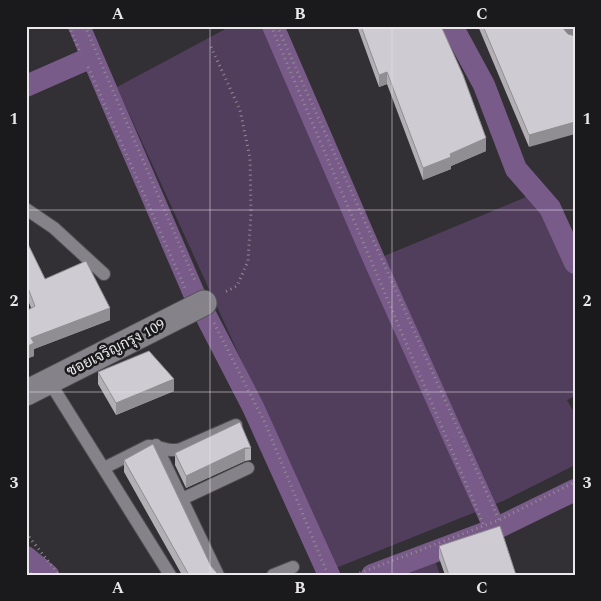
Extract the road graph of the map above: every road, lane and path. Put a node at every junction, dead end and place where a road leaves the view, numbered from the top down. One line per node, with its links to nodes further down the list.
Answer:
1 (69, 26): 6 (path)
2 (84, 26): 10 (path)
3 (271, 26): 20 (path)
4 (277, 26): 19 (path)
5 (211, 47): 10 (path)
6 (80, 52)
7 (88, 67): 10 (path)
8 (26, 209): 9 (lane)
9 (104, 274)
10 (201, 305): 11 (street, ซอยเจริญกรุง 109); 30 (path)
11 (49, 381): 12 (street, ซอยเจริญกรุง 109); 15 (lane)
12 (26, 392)
13 (236, 424): 14 (lane)
14 (156, 445): 15 (lane); 18 (lane)
15 (104, 468): 27 (lane)
16 (248, 468): 18 (lane)
17 (575, 482): 19 (path)
18 (182, 499): 28 (lane)
19 (498, 521): 20 (path); 21 (path)
20 (484, 526): 31 (path)
21 (499, 530)
22 (26, 533): 26 (path)
23 (293, 567): 29 (lane)
24 (26, 570): 25 (path)
25 (32, 575)
26 (59, 575)
27 (170, 575)
28 (218, 575)
29 (273, 575)
30 (328, 575)
31 (355, 575)

